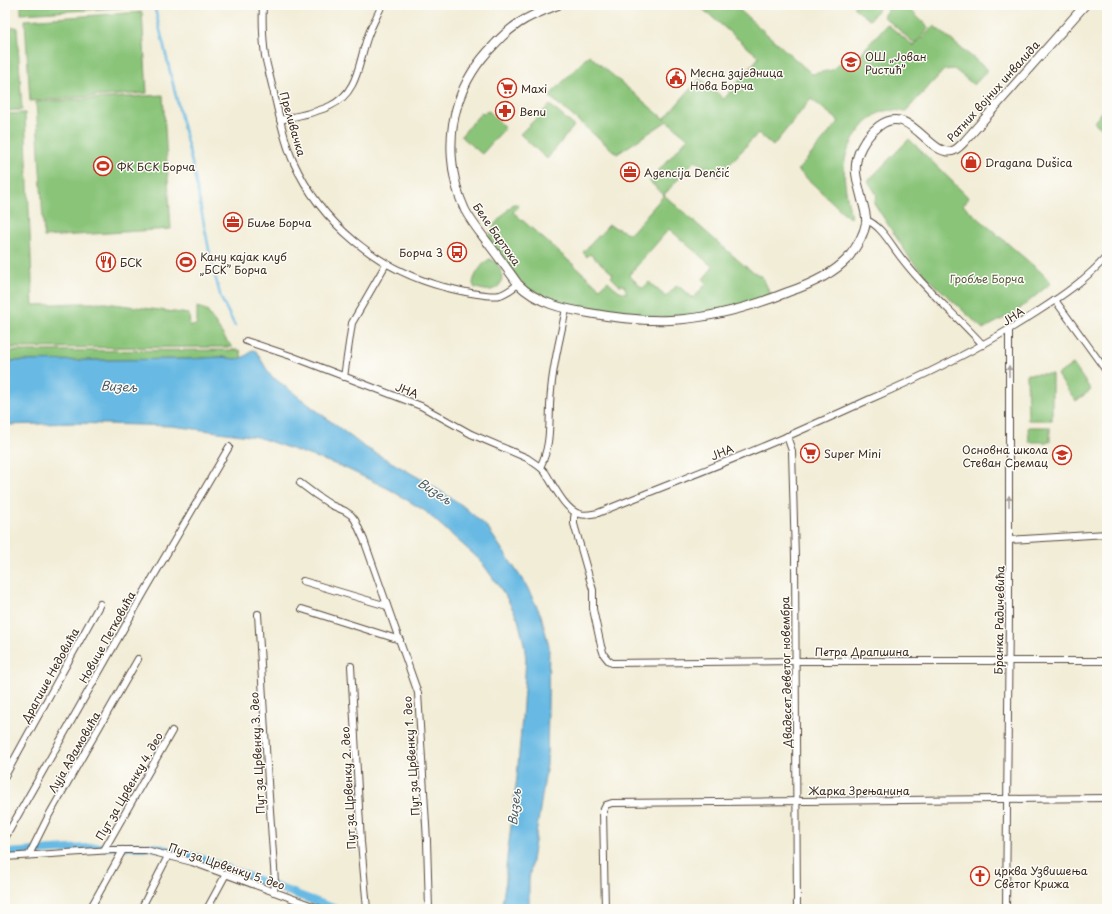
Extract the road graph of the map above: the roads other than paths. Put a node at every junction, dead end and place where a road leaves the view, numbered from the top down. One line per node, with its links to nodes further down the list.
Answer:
1 (263, 5): 5 (street, Преливачка)
2 (382, 5): 5 (street)
3 (558, 5): 9 (street, Беле Бартока)
4 (1085, 5): 6 (street, Ратних војних инвалида)
5 (280, 120): 8 (street, Преливачка)
6 (866, 220): 11 (street, Ратних војних инвалида); 14 (street)
7 (1107, 256): 10 (street, ЈНА)
8 (386, 264): 9 (street, Преливачка); 16 (street)
9 (518, 284): 11 (street, Ратних војних инвалида)
10 (1055, 300): 12 (street, ЈНА); 15 (street)
11 (566, 308): 19 (street)
12 (1009, 331): 14 (street, ЈНА); 23 (street, Бранка Радичевића, one-way to 12)
13 (246, 342): 16 (street, ЈНА)
14 (983, 345): 17 (street, ЈНА)
15 (1107, 372)
16 (344, 376): 19 (street, ЈНА)
17 (787, 436): 21 (street, ЈНА); 31 (street, Двадесет деветог новембра)
18 (229, 447): 40 (street, Новице Петковића)
19 (540, 467): 21 (street, ЈНА)
20 (300, 483): 26 (street, Пут за Црвенку 1. део)
21 (575, 513): 31 (street, Петра Драпшина)
22 (1107, 534): 23 (street)
23 (1009, 540): 32 (street, Бранка Радичевића)
24 (303, 581): 26 (street)
25 (100, 604): 36 (street, Драгише Недовића)
26 (387, 606): 29 (street, Пут за Црвенку 1. део)
27 (302, 609): 29 (street)
28 (258, 614): 47 (street, Пут за Црвенку 3. део)
29 (400, 640): 53 (street, Пут за Црвенку 1. део)
30 (138, 659): 43 (street, Луја Адамовића)
31 (796, 661): 32 (street, Петра Драпшина); 39 (street, Двадесет деветог новембра)
32 (1008, 661): 33 (street, Петра Драпшина); 38 (street, Бранка Радичевића)
33 (1107, 661)
34 (351, 666): 52 (street, Пут за Црвенку 2. део)
35 (172, 731): 41 (street, Пут за Црвенку 4. део)
36 (5, 776)
37 (1107, 798): 38 (street, Жарка Зрењанина)
38 (1007, 799): 39 (street, Жарка Зрењанина); 56 (street, Бранка Радичевића)
39 (797, 801): 54 (street, Жарка Зрењанина); 55 (street, Двадесет деветог новембра)
40 (5, 838)
41 (104, 850): 42 (street, Пут за Црвенку 5. део); 43 (street, Пут за Црвенку 5. део)
42 (122, 850): 44 (street, Пут за Црвенку 5. део); 48 (street)
43 (29, 855): 45 (street, Пут за Црвенку 5. део)
44 (168, 856): 46 (street, Пут за Црвенку 5. део); 49 (street)
45 (5, 857)
46 (226, 874): 47 (street, Пут за Црвенку 5. део); 50 (street)
47 (274, 892): 51 (street, Пут за Црвенку 5. део)
48 (90, 909)
49 (141, 909)
50 (207, 909)
51 (321, 909)
52 (367, 909)
53 (429, 909)
54 (605, 909)
55 (797, 909)
56 (1006, 909)

